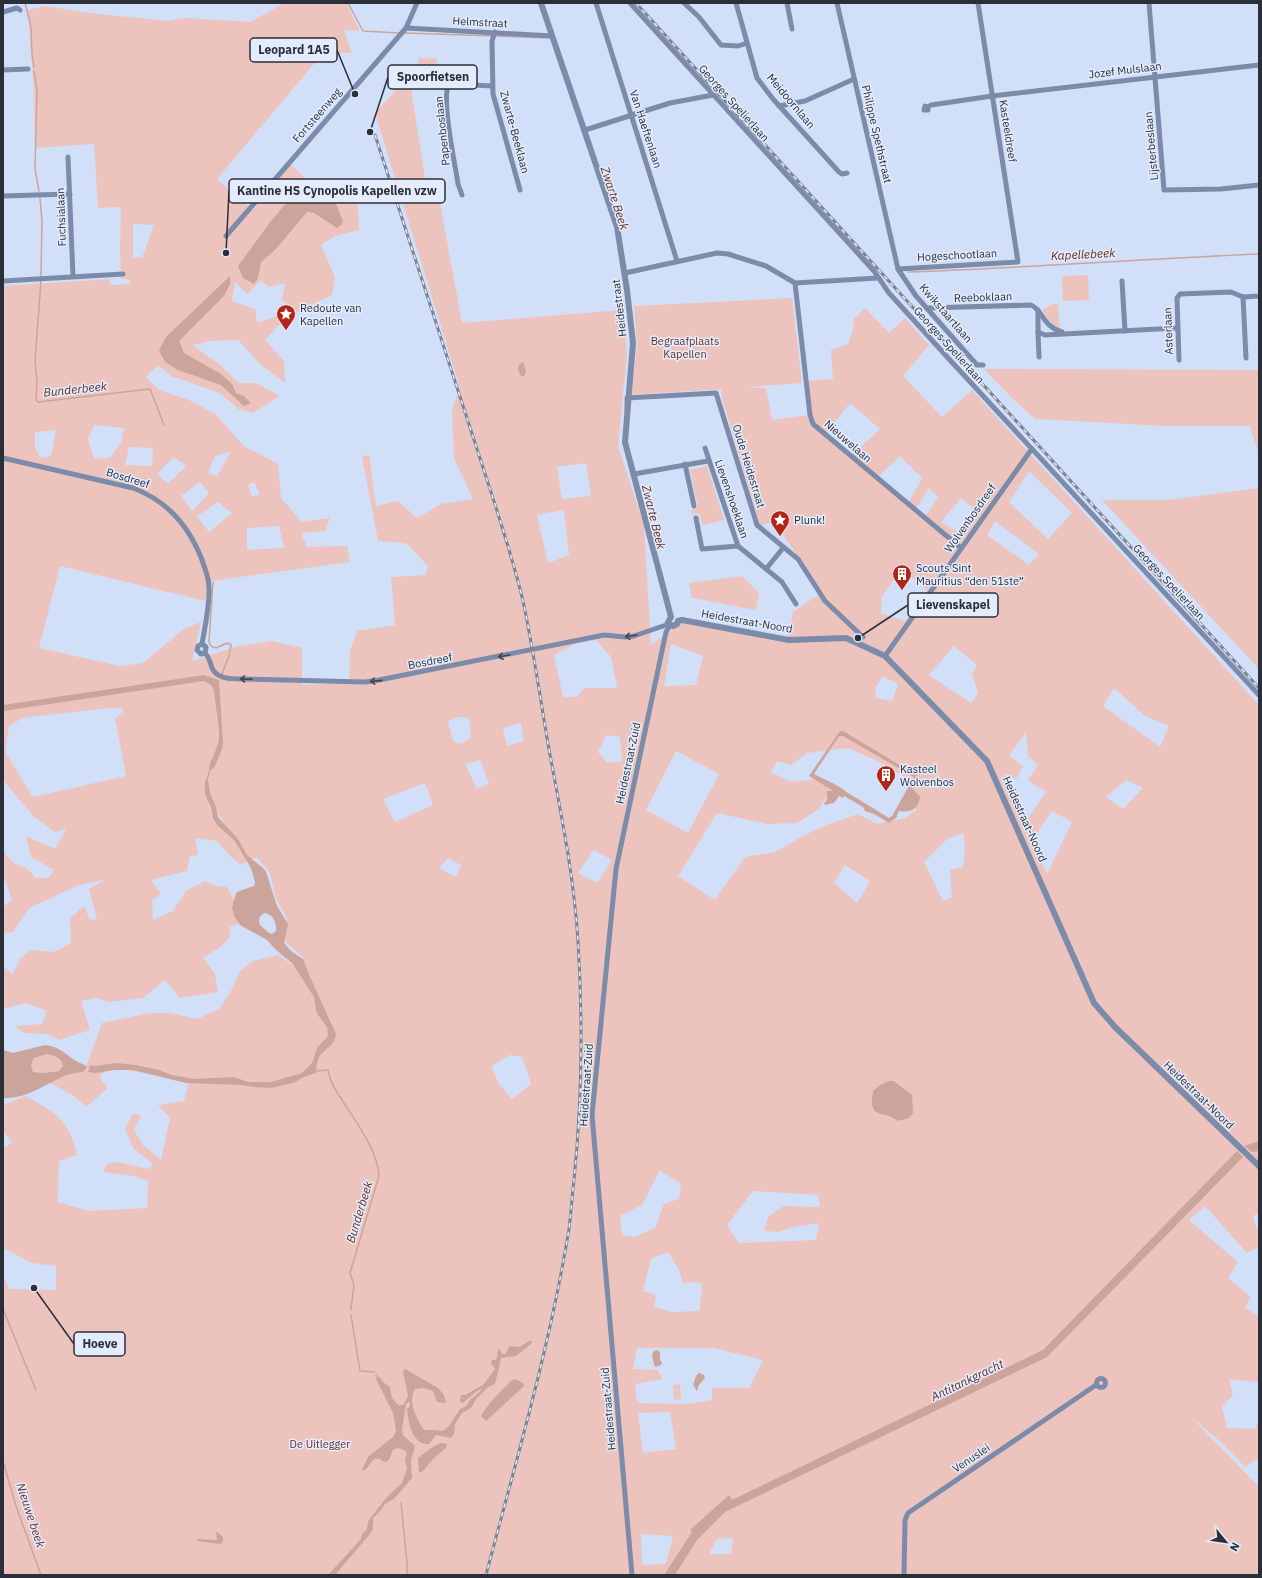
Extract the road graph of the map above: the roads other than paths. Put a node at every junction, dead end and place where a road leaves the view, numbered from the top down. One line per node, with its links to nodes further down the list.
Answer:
1 (417, 3): 13 (street, Fortsteenweg)
2 (541, 3): 16 (street, Heidestraat)
3 (596, 3): 28 (street, Van Haeftenlaan)
4 (630, 3): 24 (street, Georges Spelierlaan)
5 (684, 3): 17 (street)
6 (736, 3): 17 (street, Meidoornlaan)
7 (787, 3): 14 (street)
8 (837, 3): 22 (street, Philippe Spethstraat)
9 (978, 3): 25 (street, Kasteeldreef)
10 (1149, 3): 21 (street)
11 (20, 10): 12 (street)
12 (3, 12)
13 (406, 28): 15 (street, Helmstraat); 37 (street, Fortsteenweg)
14 (792, 29)
15 (495, 32): 16 (street, Helmstraat); 23 (street, Zwarte-Beeklaan)
16 (552, 36): 29 (street, Heidestraat)
17 (747, 43): 26 (street, Meidoornlaan)
18 (1259, 65): 21 (street, Jozef Mulslaan)
19 (28, 69): 20 (street)
20 (3, 70)
21 (1155, 77): 25 (street, Jozef Mulslaan); 32 (street, Lijsterbeslaan)
22 (854, 79): 26 (street); 40 (street, Philippe Spethstraat)
23 (492, 86): 33 (street, Zwarte-Beeklaan); 35 (street, Papenboslaan)
24 (714, 95): 28 (street); 44 (street, Georges Spelierlaan)
25 (992, 96): 27 (street, Jozef Mulslaan); 39 (street, Kasteeldreef)
26 (779, 106): 31 (street, Meidoornlaan)
27 (928, 107)
28 (632, 116): 29 (street); 38 (street, Van Haeftenlaan)
29 (585, 130): 41 (street, Heidestraat)
30 (68, 157): 34 (street, Fuchsialaan)
31 (847, 173)
32 (1259, 185)
33 (520, 190)
34 (70, 194): 36 (street); 43 (street, Fuchsialaan)
35 (462, 195)
36 (3, 196)
37 (226, 236)
38 (677, 261): 41 (street); 47 (street)
39 (1018, 262): 40 (street, Hogeschootlaan)
40 (898, 269): 50 (street, Kwikstaartlaan)
41 (625, 273): 60 (street, Heidestraat)
42 (123, 274): 43 (street)
43 (73, 276): 45 (street)
44 (878, 278): 47 (street); 62 (street, Georges Spelierlaan)
45 (3, 281)
46 (1122, 281): 53 (street)
47 (795, 283): 71 (street, Nieuwelaan)
48 (1259, 296): 49 (street, Asterlaan)
49 (1243, 297): 52 (street, Asterlaan); 57 (street)
50 (927, 308): 51 (street, Reeboklaan); 59 (street, Kwikstaartlaan)
51 (1038, 310): 54 (street); 55 (street)
52 (1177, 328): 53 (street); 58 (street, Asterlaan)
53 (1125, 331): 55 (street)
54 (1038, 332): 55 (street); 56 (street)
55 (1066, 334)
56 (1039, 357)
57 (1246, 358)
58 (1179, 360)
59 (983, 365)
60 (627, 398): 66 (street, Heidestraat); 70 (street, Oude Heidestraat)
61 (705, 448): 64 (street, Lievenshoeklaan)
62 (1031, 450): 71 (street, Wolvenbosdreef); 79 (street, Georges Spelierlaan)
63 (3, 458): 76 (street, Bosdreef, one-way to 63)
64 (708, 461): 65 (street); 69 (street, Lievenshoeklaan)
65 (685, 464): 66 (street); 67 (street)
66 (634, 474): 74 (street, Heidestraat)
67 (694, 506)
68 (696, 518): 69 (street)
69 (738, 546): 72 (street, Lievenshoeklaan)
70 (783, 548): 72 (street); 77 (street, Oude Heidestraat)
71 (961, 548): 78 (street, Wolvenbosdreef)
72 (766, 569): 73 (street, Lievenshoeklaan)
73 (796, 604)
74 (670, 617): 75 (street); 76 (street, Heidestraat)
75 (678, 621): 76 (street); 78 (street, Heidestraat-Noord)
76 (669, 625): 82 (street, Heidestraat-Zuid)
77 (864, 637)
78 (885, 656): 80 (street, Heidestraat-Noord)
79 (1259, 695)
80 (1259, 1166)
81 (1096, 1385): 83 (street, Venuslei)
82 (632, 1575)
83 (904, 1575)

